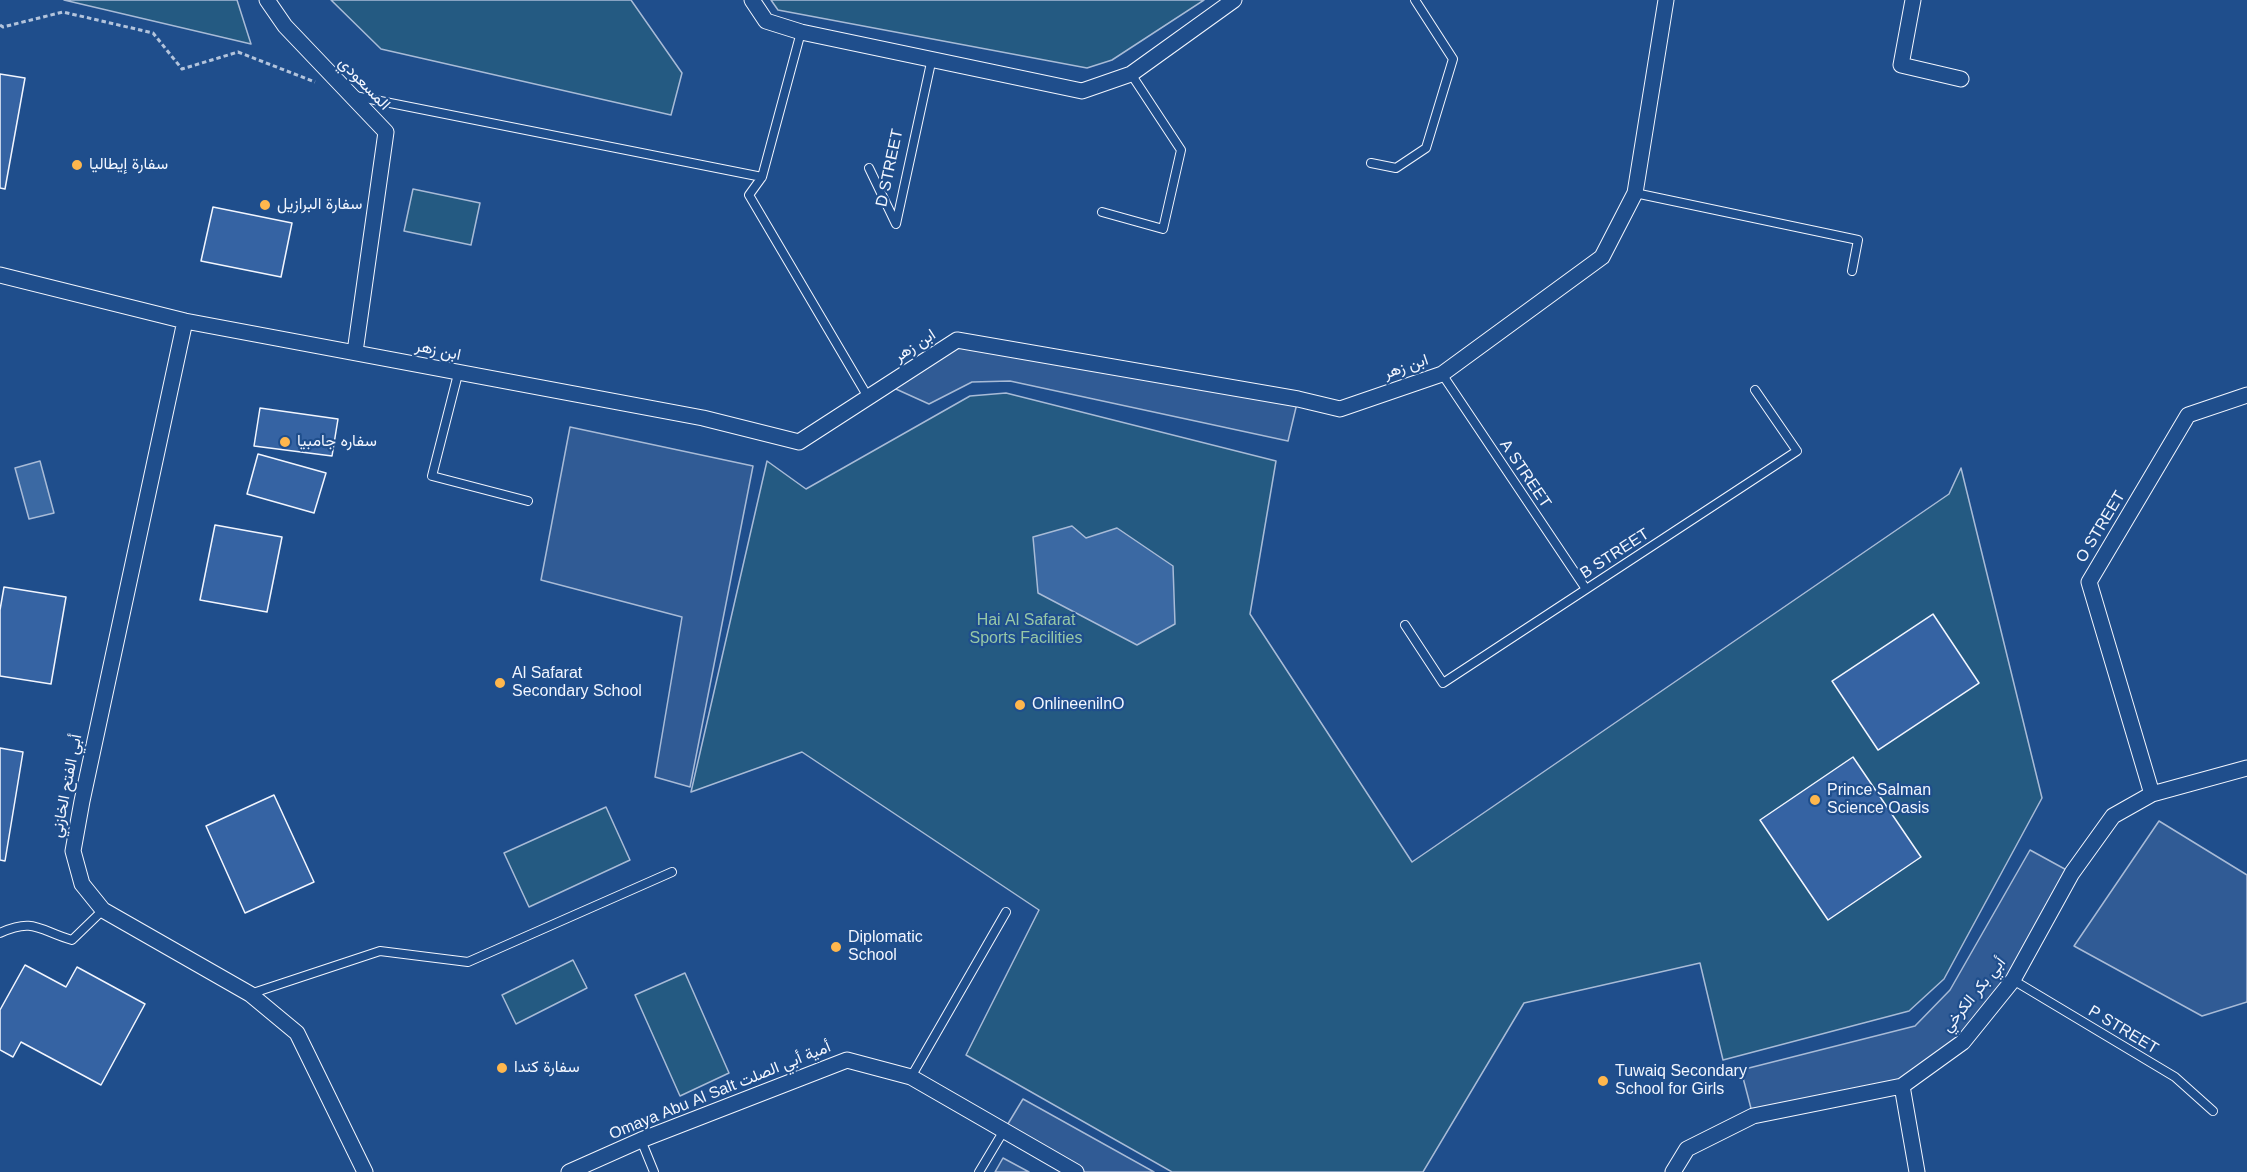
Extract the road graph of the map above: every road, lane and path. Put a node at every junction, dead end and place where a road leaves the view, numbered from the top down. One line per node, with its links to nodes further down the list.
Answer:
1 (267, 0): 13 (street, المسعودي)
2 (752, 0): 8 (street)
3 (1234, 0): 10 (street)
4 (1415, 0): 14 (lane)
5 (1666, 0): 17 (street, ابن زهر)
6 (1913, 0): 11 (street)
7 (0, 25): 12 (path)
8 (801, 32): 9 (street); 16 (lane)
9 (932, 58): 10 (street); 15 (lane, D STREET)
10 (1131, 74): 18 (lane)
11 (1961, 79)
12 (320, 84)
13 (350, 95): 16 (lane); 22 (street, المسعودي)
14 (1371, 163)
15 (869, 168)
16 (762, 177): 27 (lane)
17 (1635, 193): 19 (lane); 24 (street, ابن زهر)
18 (1102, 212)
19 (1852, 271)
20 (0, 275): 21 (street, ابن زهر)
21 (185, 321): 22 (street, ابن زهر); 34 (street, أبي الفتح الخازني)
22 (355, 352): 23 (street, ابن زهر)
23 (458, 374): 27 (street, ابن زهر); 28 (lane)
24 (1442, 374): 27 (street, ابن زهر); 29 (lane, A STREET)
25 (1755, 390): 29 (lane, B STREET)
26 (2247, 395): 32 (street, O STREET)
27 (868, 397)
28 (528, 501)
29 (1586, 589): 30 (lane, B STREET)
30 (1405, 626)
31 (2247, 768): 32 (street, أبي بكر الكرخي)
32 (2152, 794): 37 (street, أبي بكر الكرخي)
33 (672, 872): 38 (lane)
34 (102, 910): 36 (lane); 38 (street, أبي الفتح الخازني)
35 (1006, 912): 39 (lane)
36 (0, 933)
37 (2013, 980): 40 (street, أبي بكر الكرخي); 41 (lane, P STREET)
38 (250, 994): 44 (street, أبي الفتح الخازني)
39 (911, 1077): 42 (street, Omaya Abu Al Salt أمية أبي الصلت); 43 (street, Omaya Abu Al Salt أمية أبي الصلت)
40 (1902, 1086): 49 (street, أبي بكر الكرخي); 50 (street)
41 (2213, 1111)
42 (1003, 1132): 47 (lane); 48 (street, Omaya Abu Al Salt أمية أبي الصلت)
43 (641, 1140): 45 (street, Omaya Abu Al Salt أمية أبي الصلت); 46 (lane)
44 (365, 1172)
45 (569, 1172)
46 (654, 1172)
47 (979, 1172)
48 (1076, 1172)
49 (1673, 1172)
50 (1917, 1172)

